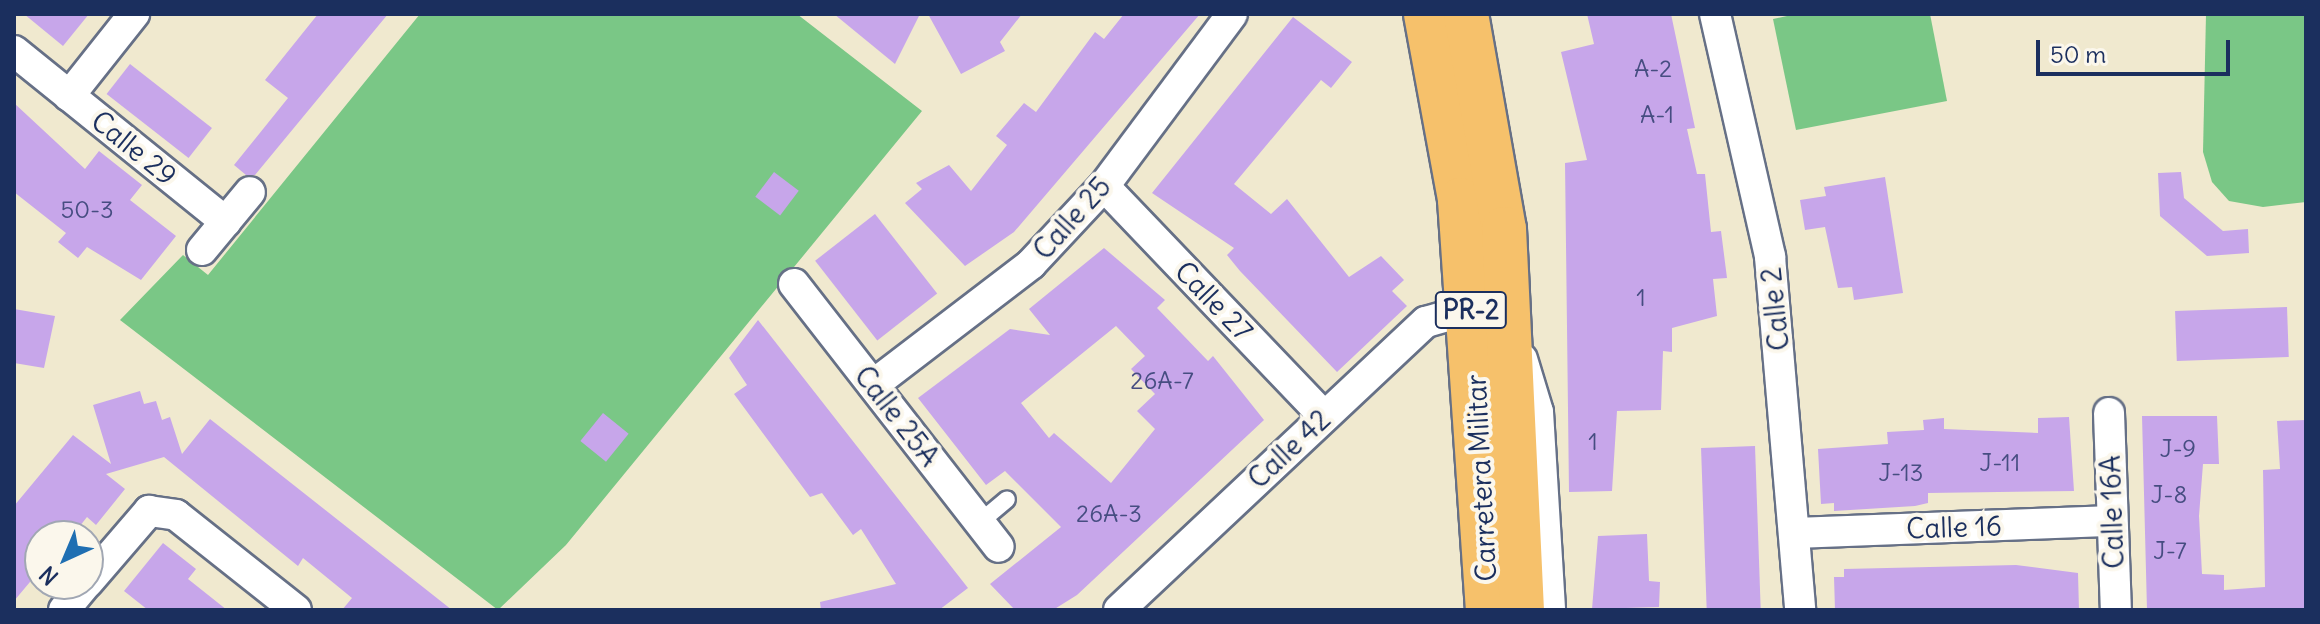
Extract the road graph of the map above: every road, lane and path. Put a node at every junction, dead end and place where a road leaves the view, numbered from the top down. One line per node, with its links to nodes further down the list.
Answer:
1 (134, 14): 7 (street)
2 (1232, 14): 8 (street, Calle 25)
3 (1426, 14): 13 (main road, Carretera Militar / PR-2)
4 (1466, 14): 13 (main road, Carretera Militar / PR-2)
5 (1715, 14): 20 (street, Calle 2)
6 (14, 51): 7 (street, Calle 29)
7 (69, 96): 10 (street, Calle 29)
8 (1104, 186): 14 (street, Calle 25); 16 (street, Calle 27)
9 (250, 192): 10 (street)
10 (226, 222): 11 (street)
11 (202, 250)
12 (794, 284): 14 (street, Calle 25A)
13 (1489, 311): 16 (street, Calle 42); 25 (main road, Carretera Militar / PR-2); 26 (main road, Carretera Militar / PR-2); 27 (street)
14 (873, 385): 19 (street, Calle 25A)
15 (2109, 413): 18 (street, Calle 16A)
16 (1324, 416): 24 (street, Calle 42)
17 (1007, 499): 19 (lane)
18 (2111, 521): 20 (street, Calle 16); 29 (street, Calle 16A)
19 (980, 522): 21 (street, Calle 25A)
20 (1797, 533): 28 (street, Calle 2)
21 (999, 547)
22 (104, 563): 23 (street)
23 (296, 610)
24 (1119, 610)
25 (1488, 610)
26 (1522, 610)
27 (1550, 610)
28 (1800, 610)
29 (2116, 610)

